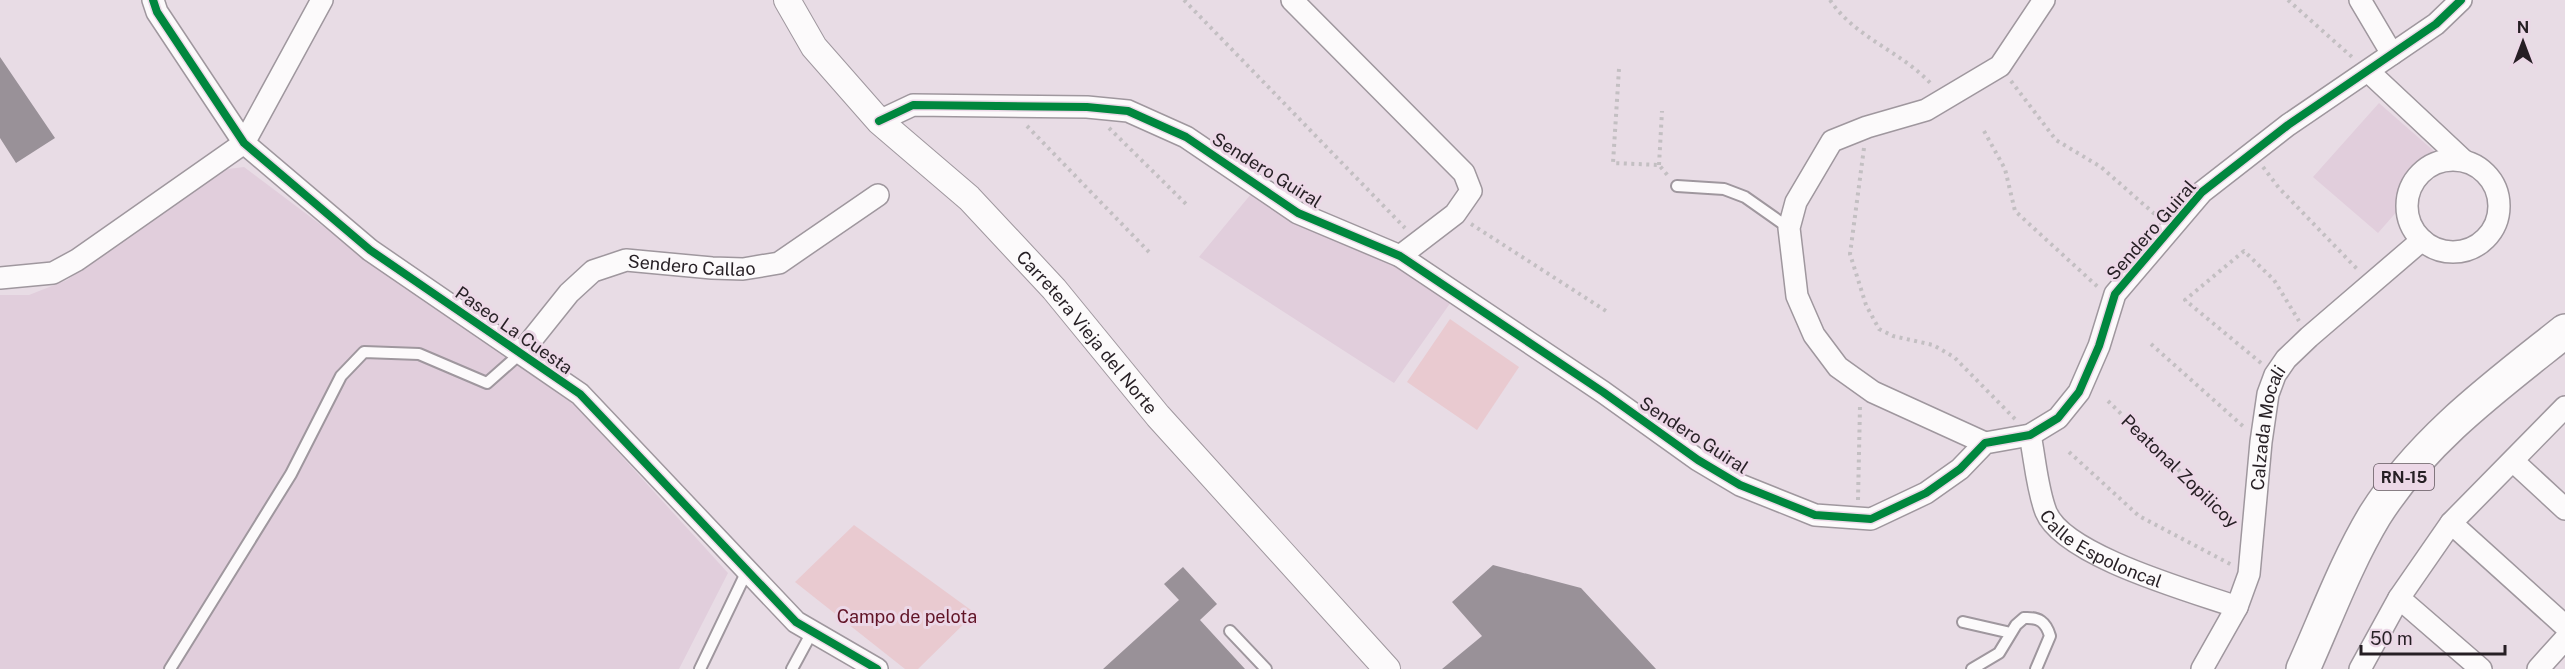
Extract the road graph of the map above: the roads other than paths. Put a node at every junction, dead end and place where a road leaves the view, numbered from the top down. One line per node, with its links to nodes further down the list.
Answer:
1 (153, 0): 11 (street, Paseo La Cuesta)
2 (322, 0): 11 (street)
3 (787, 0): 10 (street, Carretera Vieja del Norte)
4 (1292, 0): 17 (street)
5 (2044, 0): 15 (street)
6 (2360, 0): 8 (street)
7 (2461, 0): 8 (street, Sendero Guiral)
8 (2392, 54): 9 (street, Sendero Guiral)
9 (2369, 72): 12 (street); 22 (street, Sendero Guiral)
10 (879, 121): 17 (street, Sendero Guiral); 41 (street, Carretera Vieja del Norte)
11 (244, 142): 18 (street); 20 (street, Paseo La Cuesta)
12 (2463, 160): 16 (street); 16 (street)
13 (1677, 186): 15 (lane)
14 (878, 195): 20 (street, Sendero Callao)
15 (1789, 228): 23 (street)
16 (2422, 240): 29 (street, Calzada Mocali)
17 (1400, 256): 23 (street, Sendero Guiral)
18 (0, 278)
19 (2565, 331): 45 (main road, RN-15)
20 (521, 353): 27 (street, Paseo La Cuesta); 36 (lane)
21 (2565, 407): 24 (street)
22 (2030, 435): 23 (street, Sendero Guiral); 29 (street, Calle Espoloncal)
23 (1985, 443)
24 (2513, 461): 25 (street); 26 (street)
25 (2565, 509)
26 (2451, 523): 28 (street); 31 (street)
27 (747, 571): 33 (street, Paseo La Cuesta); 37 (lane)
28 (2399, 598): 46 (street); 47 (street)
29 (2237, 607): 44 (street, Calzada Mocali)
30 (1963, 622): 34 (lane)
31 (2565, 626)
32 (1230, 631): 40 (lane)
33 (812, 632): 38 (lane); 39 (street, Paseo La Cuesta)
34 (2011, 633): 42 (lane); 43 (lane)
35 (2565, 639): 48 (street)
36 (170, 669)
37 (700, 669)
38 (792, 669)
39 (877, 669)
40 (1266, 669)
41 (1387, 669)
42 (1972, 669)
43 (2036, 669)
44 (2202, 669)
45 (2303, 669)
46 (2360, 669)
47 (2481, 669)
48 (2538, 669)

